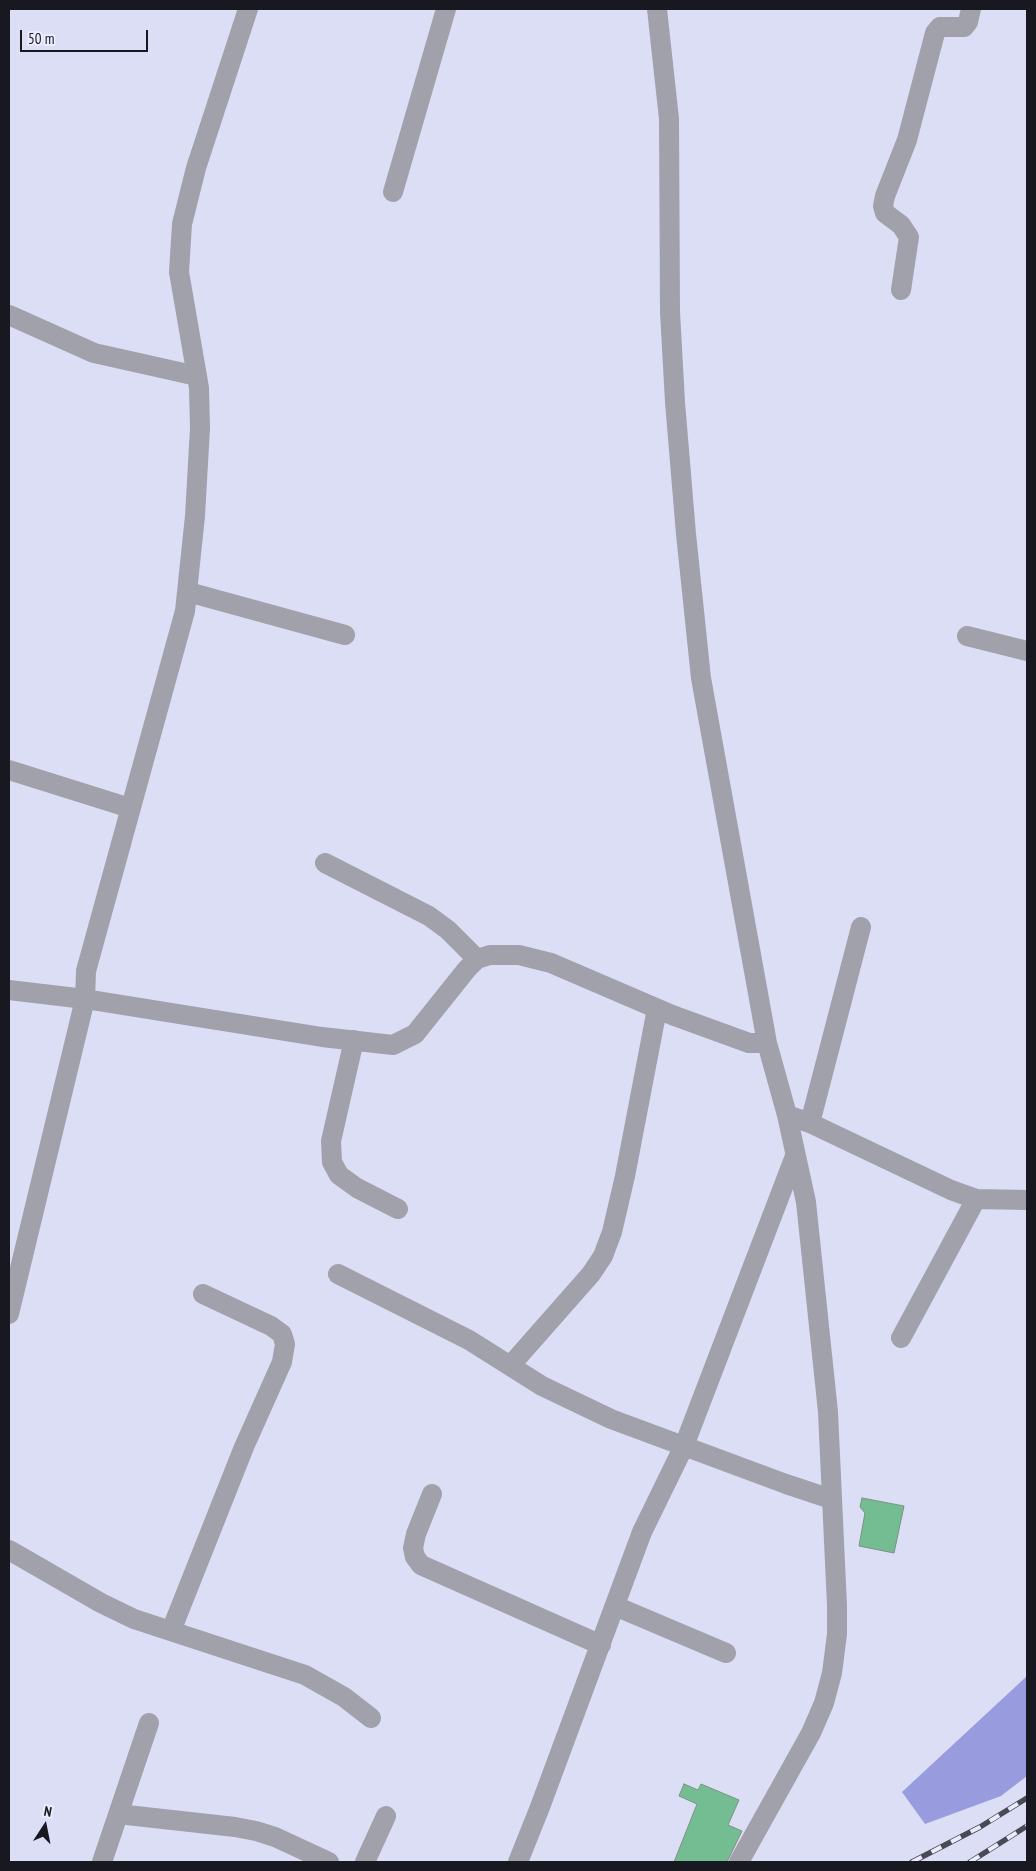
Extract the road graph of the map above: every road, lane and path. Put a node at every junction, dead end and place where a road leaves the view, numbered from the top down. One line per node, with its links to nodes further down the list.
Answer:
1 (248, 9): 8 (street)
2 (446, 9): 5 (street)
3 (657, 9): 22 (street)
4 (971, 9): 6 (street)
5 (393, 192)
6 (900, 290)
7 (9, 315): 8 (street)
8 (197, 376): 9 (street)
9 (188, 592): 10 (street); 14 (street)
10 (345, 635)
11 (967, 636): 12 (street)
12 (1027, 651)
13 (9, 770): 14 (street)
14 (130, 808): 19 (street)
15 (325, 863): 17 (street)
16 (861, 926): 24 (street)
17 (477, 960): 20 (street); 21 (street)
18 (9, 990): 19 (street)
19 (85, 999): 21 (street); 29 (street)
20 (657, 1009): 22 (street); 34 (street)
21 (354, 1040): 28 (street)
22 (767, 1043): 23 (street)
23 (787, 1115): 24 (street); 25 (street)
24 (810, 1123): 26 (street)
25 (795, 1156): 35 (street); 37 (street)
26 (976, 1199): 27 (street); 33 (street)
27 (1027, 1200)
28 (398, 1209)
29 (17, 1246): 32 (street)
30 (338, 1274): 34 (street)
31 (203, 1294): 40 (street)
32 (9, 1314)
33 (901, 1338)
34 (510, 1366): 35 (street)
35 (684, 1446): 37 (street); 39 (street)
36 (432, 1494): 41 (street)
37 (831, 1499): 51 (street)
38 (9, 1550): 40 (street)
39 (615, 1606): 41 (street); 42 (street)
40 (171, 1631): 43 (street)
41 (601, 1645): 50 (street)
42 (726, 1653)
43 (370, 1718)
44 (149, 1723): 45 (street)
45 (118, 1814): 47 (street); 48 (street)
46 (386, 1816): 49 (street)
47 (102, 1862)
48 (329, 1862)
49 (365, 1862)
50 (518, 1862)
51 (739, 1862)

